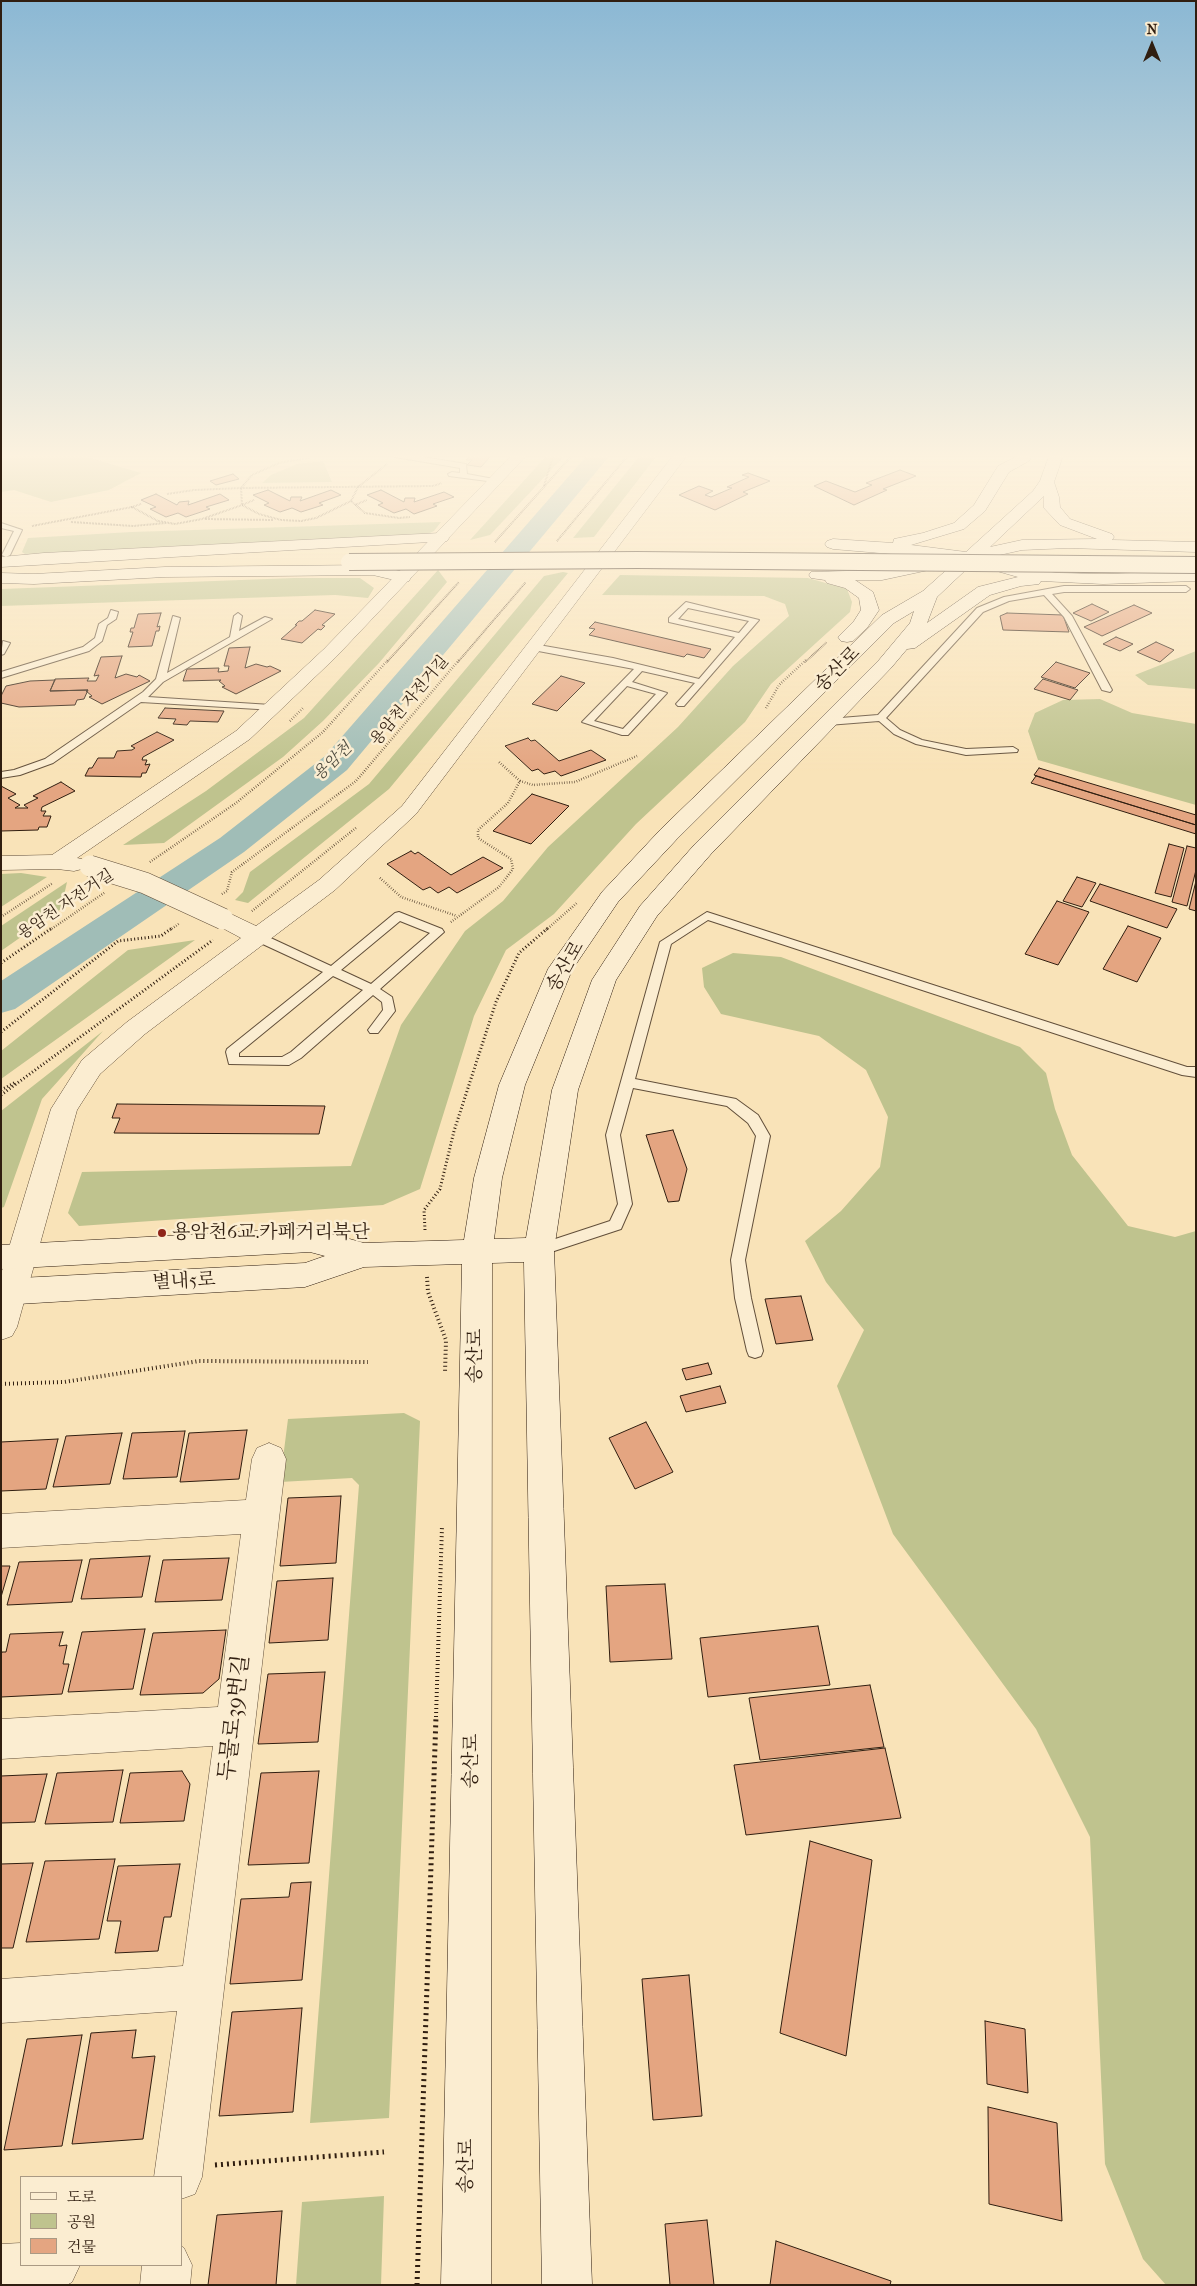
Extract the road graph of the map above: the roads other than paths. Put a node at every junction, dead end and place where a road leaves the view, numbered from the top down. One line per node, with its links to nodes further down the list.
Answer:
1 (3, 560): 2 (street)
2 (40, 560)
3 (295, 560): 13 (street)
4 (420, 560): 14 (street)
5 (420, 560): 12 (street, bridge)
6 (600, 560): 26 (street)
7 (606, 560): 11 (street, bridge)
8 (961, 560): 12 (street)
9 (967, 560): 18 (street, 송산로)
10 (975, 560): 15 (street)
11 (1196, 565)
12 (817, 575): 40 (street)
13 (1, 577): 14 (street)
14 (403, 577): 37 (street)
15 (1060, 578): 16 (street); 28 (street)
16 (1191, 582): 17 (lane)
17 (1046, 592): 34 (lane); 38 (lane)
18 (929, 595): 28 (street, 송산로); 40 (street, 송산로)
19 (114, 612): 30 (lane)
20 (238, 616): 24 (lane)
21 (176, 618): 31 (lane)
22 (268, 619): 24 (lane)
23 (741, 636): 23 (lane); 32 (lane)
24 (234, 637): 31 (lane)
25 (6, 643): 27 (lane)
26 (533, 647): 29 (lane); 45 (street)
27 (1, 652)
28 (890, 658): 39 (street, 송산로)
29 (641, 667): 32 (lane); 33 (lane)
30 (1, 675)
31 (160, 680): 35 (lane)
32 (701, 682): 36 (lane)
33 (625, 683): 33 (lane)
34 (1107, 690)
35 (139, 699): 37 (lane); 42 (lane)
36 (681, 704)
37 (271, 708): 44 (street)
38 (881, 718): 39 (lane); 41 (lane)
39 (828, 722): 51 (street, 송산로)
40 (781, 725): 52 (street, 송산로)
41 (1013, 750)
42 (1, 775)
43 (1, 864): 44 (street)
44 (56, 871): 45 (street, bridge)
45 (258, 937): 46 (lane); 54 (street)
46 (332, 971): 47 (lane); 47 (lane); 47 (lane)
47 (372, 989): 48 (lane)
48 (374, 1030)
49 (1196, 1072): 50 (lane)
50 (628, 1082): 51 (lane); 56 (lane)
51 (539, 1250): 52 (street, 별내5로); 70 (street, 송산로)
52 (477, 1253): 53 (street, 별내5로); 69 (street, 송산로)
53 (364, 1255): 54 (street, 별내5로); 55 (street, 별내5로)
54 (11, 1256): 55 (street)
55 (4, 1307)
56 (755, 1351)
57 (269, 1459): 58 (street, 두물로39번길)
58 (261, 1516): 59 (street); 60 (street, 두물로39번길)
59 (1, 1531)
60 (234, 1725): 61 (street); 62 (street, 두물로39번길)
61 (1, 1739)
62 (200, 1987): 63 (street); 64 (street, 두물로39번길)
63 (1, 2001)
64 (178, 2172)
65 (42, 2266): 67 (street)
66 (167, 2266): 68 (street)
67 (1, 2269)
68 (164, 2285)
69 (466, 2285)
70 (567, 2285)

